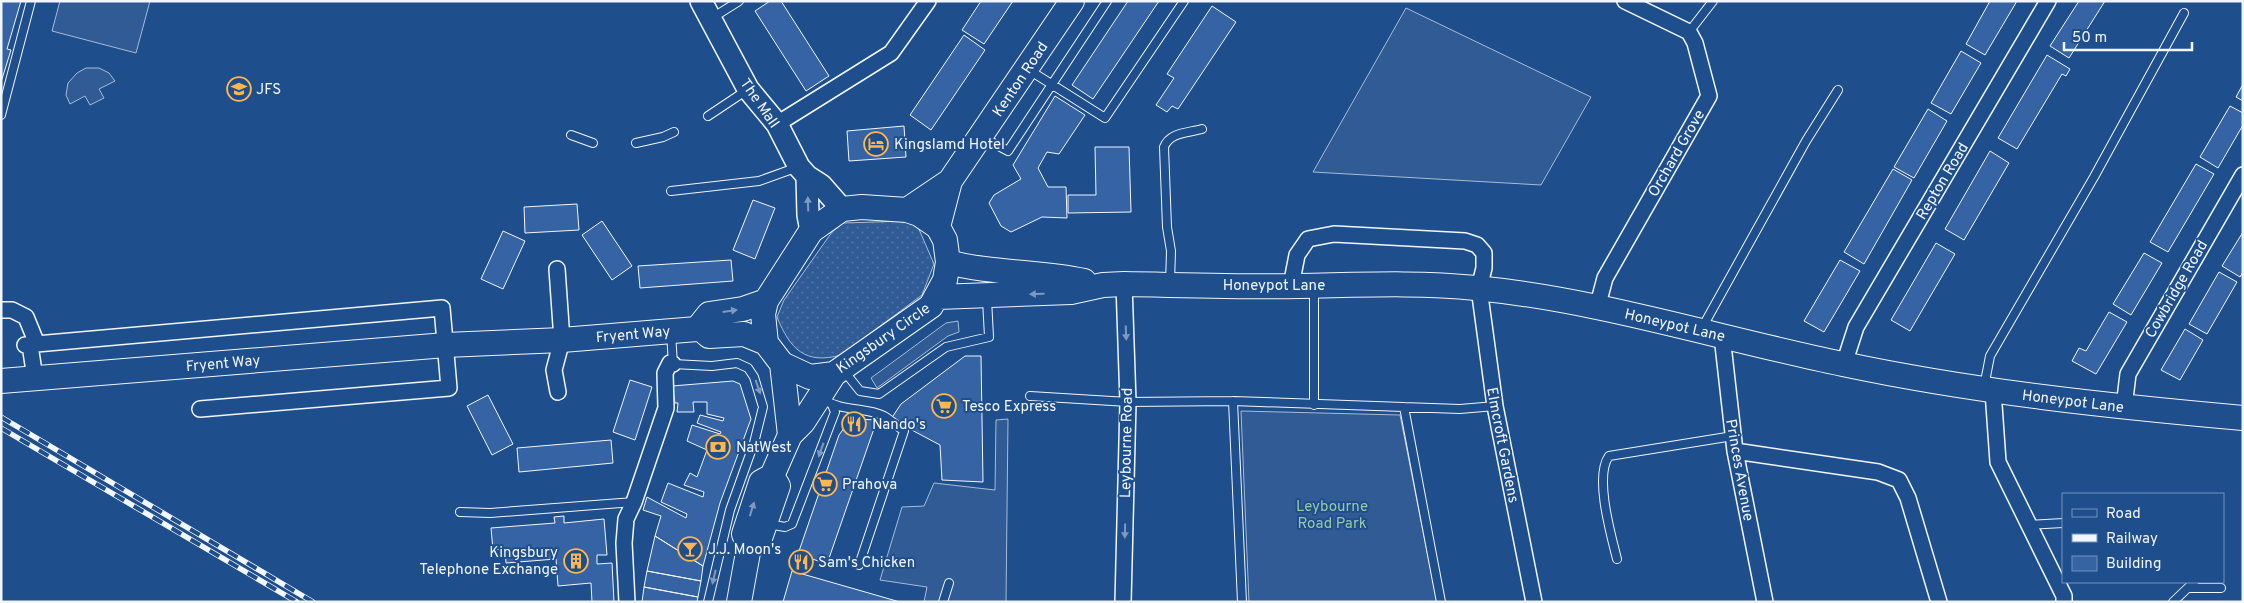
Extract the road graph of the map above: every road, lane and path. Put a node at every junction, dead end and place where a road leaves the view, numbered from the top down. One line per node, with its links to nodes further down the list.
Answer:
1 (31, 1): 17 (lane)
2 (739, 1): 10 (lane)
3 (928, 1): 19 (street)
4 (1072, 1): 13 (main road, Kenton Road)
5 (1107, 1): 14 (lane)
6 (1184, 1): 14 (lane)
7 (1625, 1): 12 (street)
8 (1713, 1): 12 (lane)
9 (2048, 1): 54 (street, Repton Road)
10 (706, 10): 15 (street, The Mall)
11 (2184, 13): 57 (lane)
12 (1689, 32): 43 (street, Orchard Grove)
13 (1027, 69): 14 (lane); 23 (main road, Kenton Road)
14 (1052, 84): 23 (lane)
15 (748, 89): 18 (lane); 19 (street, The Mall)
16 (1838, 90): 47 (lane)
17 (1, 115)
18 (708, 116)
19 (777, 124): 26 (street, The Mall)
20 (1202, 129): 37 (lane)
21 (674, 132): 25 (lane)
22 (571, 135): 24 (lane)
23 (981, 136): 28 (main road, Kenton Road)
24 (593, 143)
25 (636, 143)
26 (803, 172): 29 (lane); 30 (street, The Mall); 33 (street, The Mall, one-way to 26)
27 (2243, 175): 66 (street, Cowbridge Road)
28 (950, 181): 31 (main road, Kenton Road); 32 (main road, Kenton Road)
29 (671, 191)
30 (842, 209): 31 (main road); 33 (main road)
31 (907, 210): 32 (main road)
32 (938, 227): 34 (main road, Kingsbury Circle)
33 (811, 231): 42 (main road)
34 (948, 262): 36 (main road, Honeypot Lane); 41 (main road, Kingsbury Circle)
35 (557, 269): 48 (street)
36 (1113, 285): 37 (main road, Honeypot Lane); 40 (main road, Honeypot Lane, one-way to 40); 62 (street, Leybourne Road, one-way to 62)
37 (1170, 285): 38 (main road, Honeypot Lane)
38 (1302, 286): 39 (main road, Honeypot Lane); 39 (street, Elmcroft Gardens); 63 (lane)
39 (1479, 288): 43 (main road, Honeypot Lane); 64 (street, Elmcroft Gardens)
40 (987, 294): 41 (main road, Honeypot Lane); 55 (lane)
41 (938, 297): 55 (main road, Kingsbury Circle)
42 (766, 301): 45 (main road, one-way to 42); 49 (main road)
43 (1597, 308): 47 (main road, Honeypot Lane)
44 (1, 310): 50 (street)
45 (700, 328): 46 (main road, Fryent Way); 49 (main road, Fryent Way)
46 (671, 331): 48 (main road, Fryent Way); 52 (lane)
47 (1712, 333): 54 (main road, Honeypot Lane); 70 (street, Princes Avenue)
48 (562, 340): 51 (main road, Fryent Way); 58 (street)
49 (766, 343): 53 (main road, Kingsbury Circle)
50 (31, 345): 51 (street); 56 (street)
51 (446, 345): 56 (main road, Fryent Way); 67 (street)
52 (673, 364): 72 (street); 84 (lane, one-way to 84)
53 (782, 364): 55 (main road, Kingsbury Circle); 69 (main road)
54 (1844, 364): 57 (main road, Honeypot Lane)
55 (838, 371): 60 (main road)
56 (19, 380)
57 (1988, 390): 66 (main road, Honeypot Lane); 76 (street)
58 (558, 392)
59 (1030, 396): 62 (lane)
60 (825, 400): 69 (main road); 74 (lane, one-way to 74); 79 (lane)
61 (1232, 400): 62 (lane); 63 (lane); 88 (lane)
62 (1128, 402): 87 (street, Leybourne Road, one-way to 87)
63 (1314, 405): 65 (lane)
64 (1494, 406): 65 (lane); 90 (street, Elmcroft Gardens)
65 (1404, 407): 89 (lane)
66 (2124, 408): 68 (main road, Honeypot Lane)
67 (200, 409)
68 (2243, 418)
69 (790, 435): 71 (main road)
70 (1734, 444): 78 (lane); 91 (street, Princes Avenue); 92 (street)
71 (772, 476): 74 (main road); 77 (main road, one-way to 71)
72 (634, 502): 73 (lane); 83 (street)
73 (460, 512)
74 (766, 523): 77 (main road)
75 (2062, 523): 76 (lane)
76 (2029, 525): 93 (street)
77 (749, 548): 85 (main road)
78 (1617, 558)
79 (859, 565)
80 (948, 583): 86 (lane)
81 (2192, 585): 82 (lane); 94 (lane)
82 (2221, 588)
83 (627, 602)
84 (708, 602)
85 (739, 602)
86 (943, 602)
87 (1123, 602)
88 (1242, 602)
89 (1441, 602)
90 (1534, 602)
91 (1765, 602)
92 (1939, 602)
93 (2064, 602)
94 (2173, 602)

